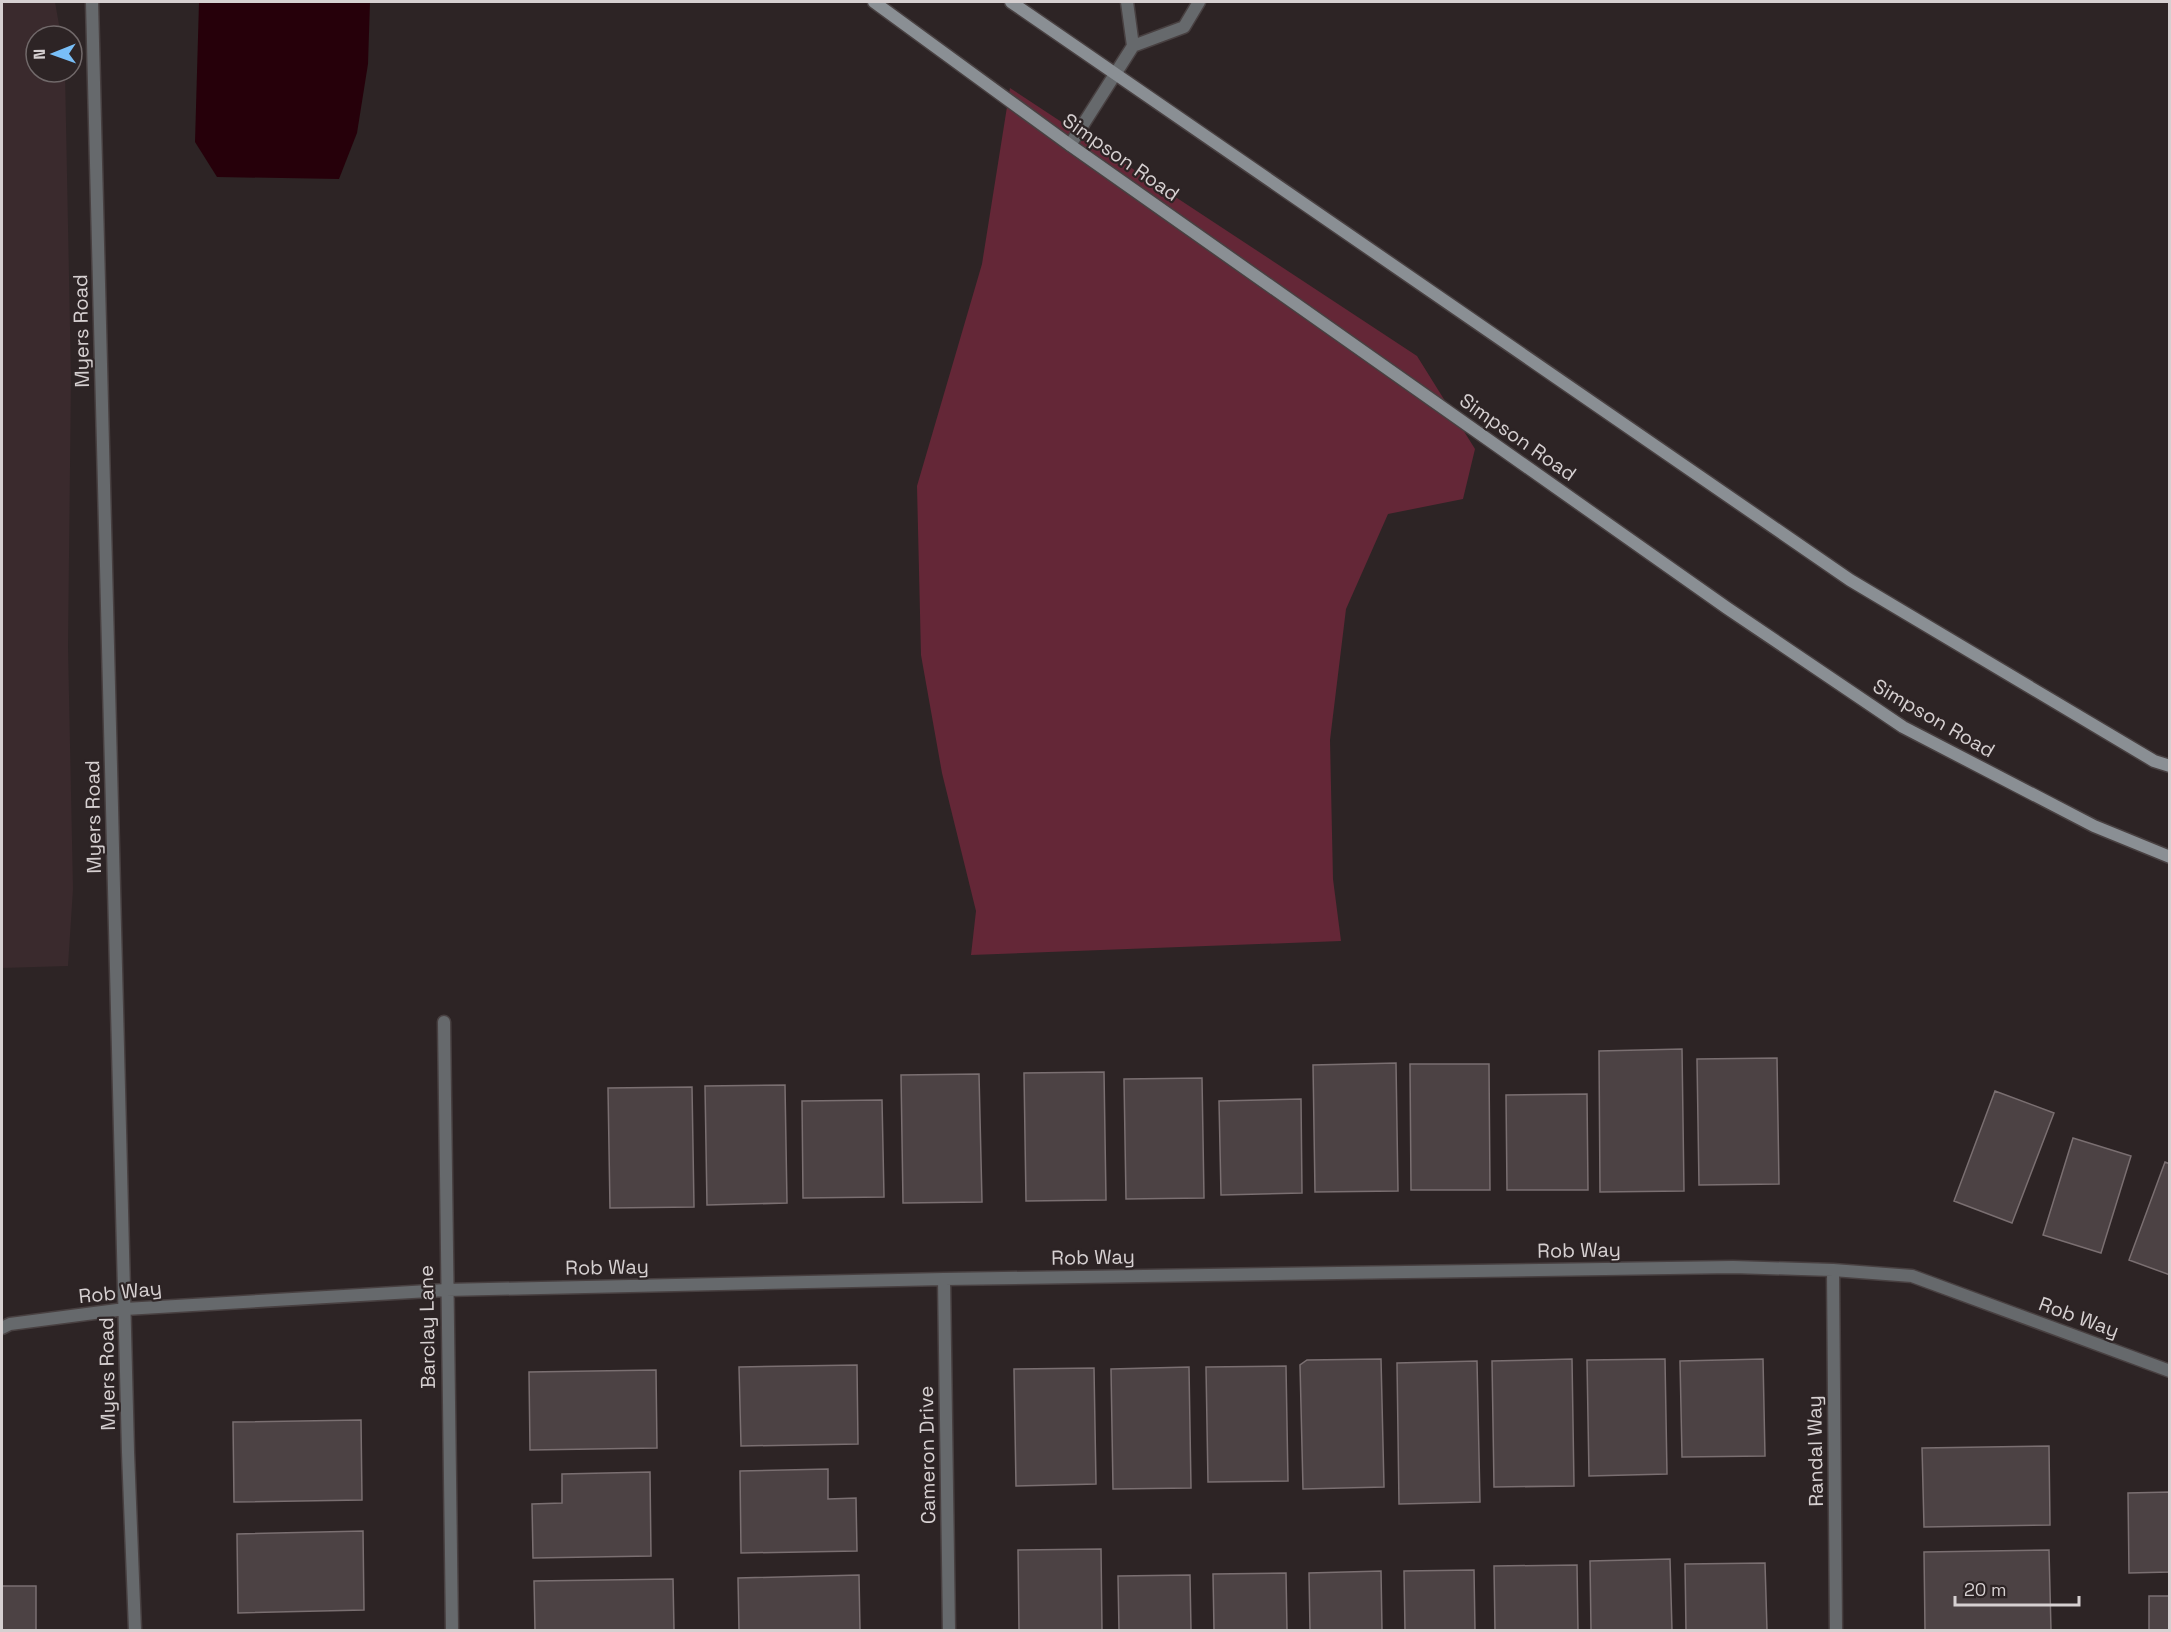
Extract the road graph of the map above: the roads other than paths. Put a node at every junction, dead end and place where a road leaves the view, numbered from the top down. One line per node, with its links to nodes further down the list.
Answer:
1 (92, 2): 15 (street, Myers Road)
2 (874, 2): 8 (main road, Simpson Road)
3 (1011, 2): 7 (main road)
4 (1126, 2): 6 (street)
5 (1199, 2): 6 (street)
6 (1133, 46): 7 (street)
7 (1115, 75): 8 (street); 9 (main road)
8 (1070, 145): 10 (main road, Simpson Road)
9 (2169, 766)
10 (2169, 857)
11 (444, 1022): 14 (street, Barclay Lane)
12 (1833, 1270): 13 (street, Rob Way); 17 (street, Rob Way); 21 (street, Randal Way)
13 (944, 1279): 14 (street, Rob Way); 20 (street, Cameron Drive)
14 (446, 1290): 15 (street, Rob Way); 19 (street, Barclay Lane)
15 (125, 1309): 16 (street, Rob Way); 18 (street, Myers Road)
16 (2, 1328)
17 (2169, 1371)
18 (135, 1630)
19 (452, 1630)
20 (949, 1630)
21 (1836, 1630)

